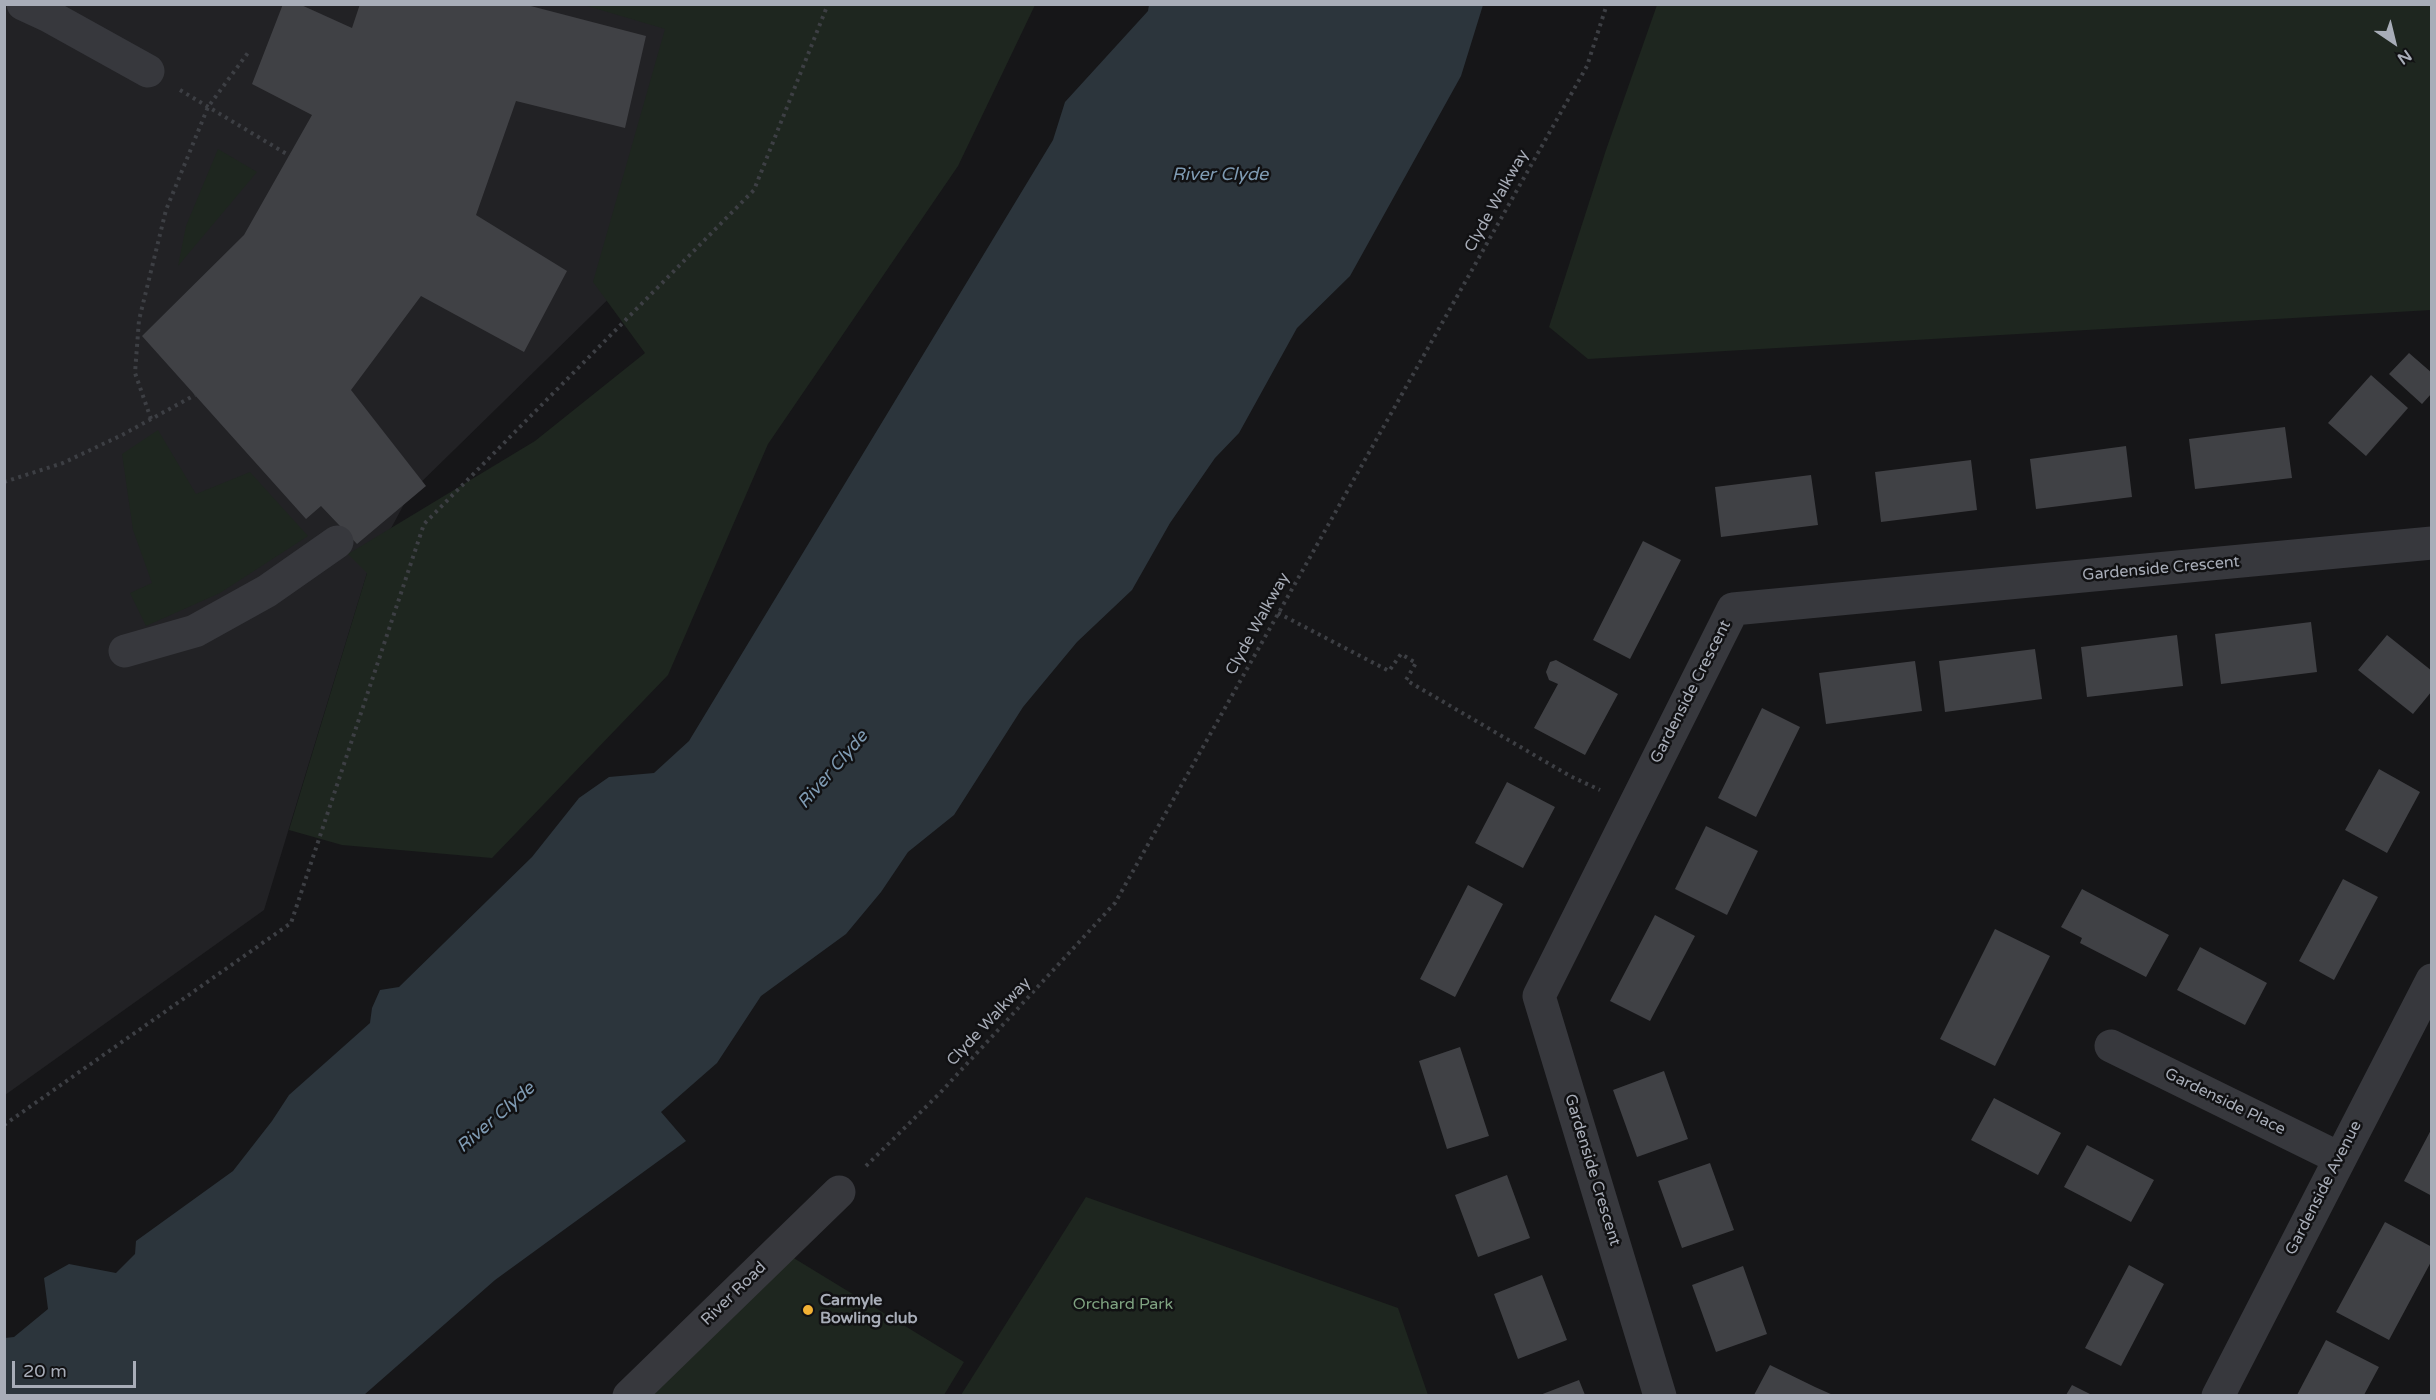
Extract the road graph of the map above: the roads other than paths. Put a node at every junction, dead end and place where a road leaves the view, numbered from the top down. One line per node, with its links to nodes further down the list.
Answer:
1 (23, 4): 2 (street)
2 (148, 71)
3 (337, 542): 5 (street)
4 (2432, 543): 11 (street, Gardenside Crescent)
5 (125, 651)
6 (2432, 980): 8 (street, Gardenside Avenue)
7 (2111, 1046): 8 (street, Gardenside Place)
8 (2339, 1158): 12 (street, Gardenside Avenue)
9 (839, 1192): 10 (street, River Road)
10 (628, 1395)
11 (1660, 1395)
12 (2218, 1395)

